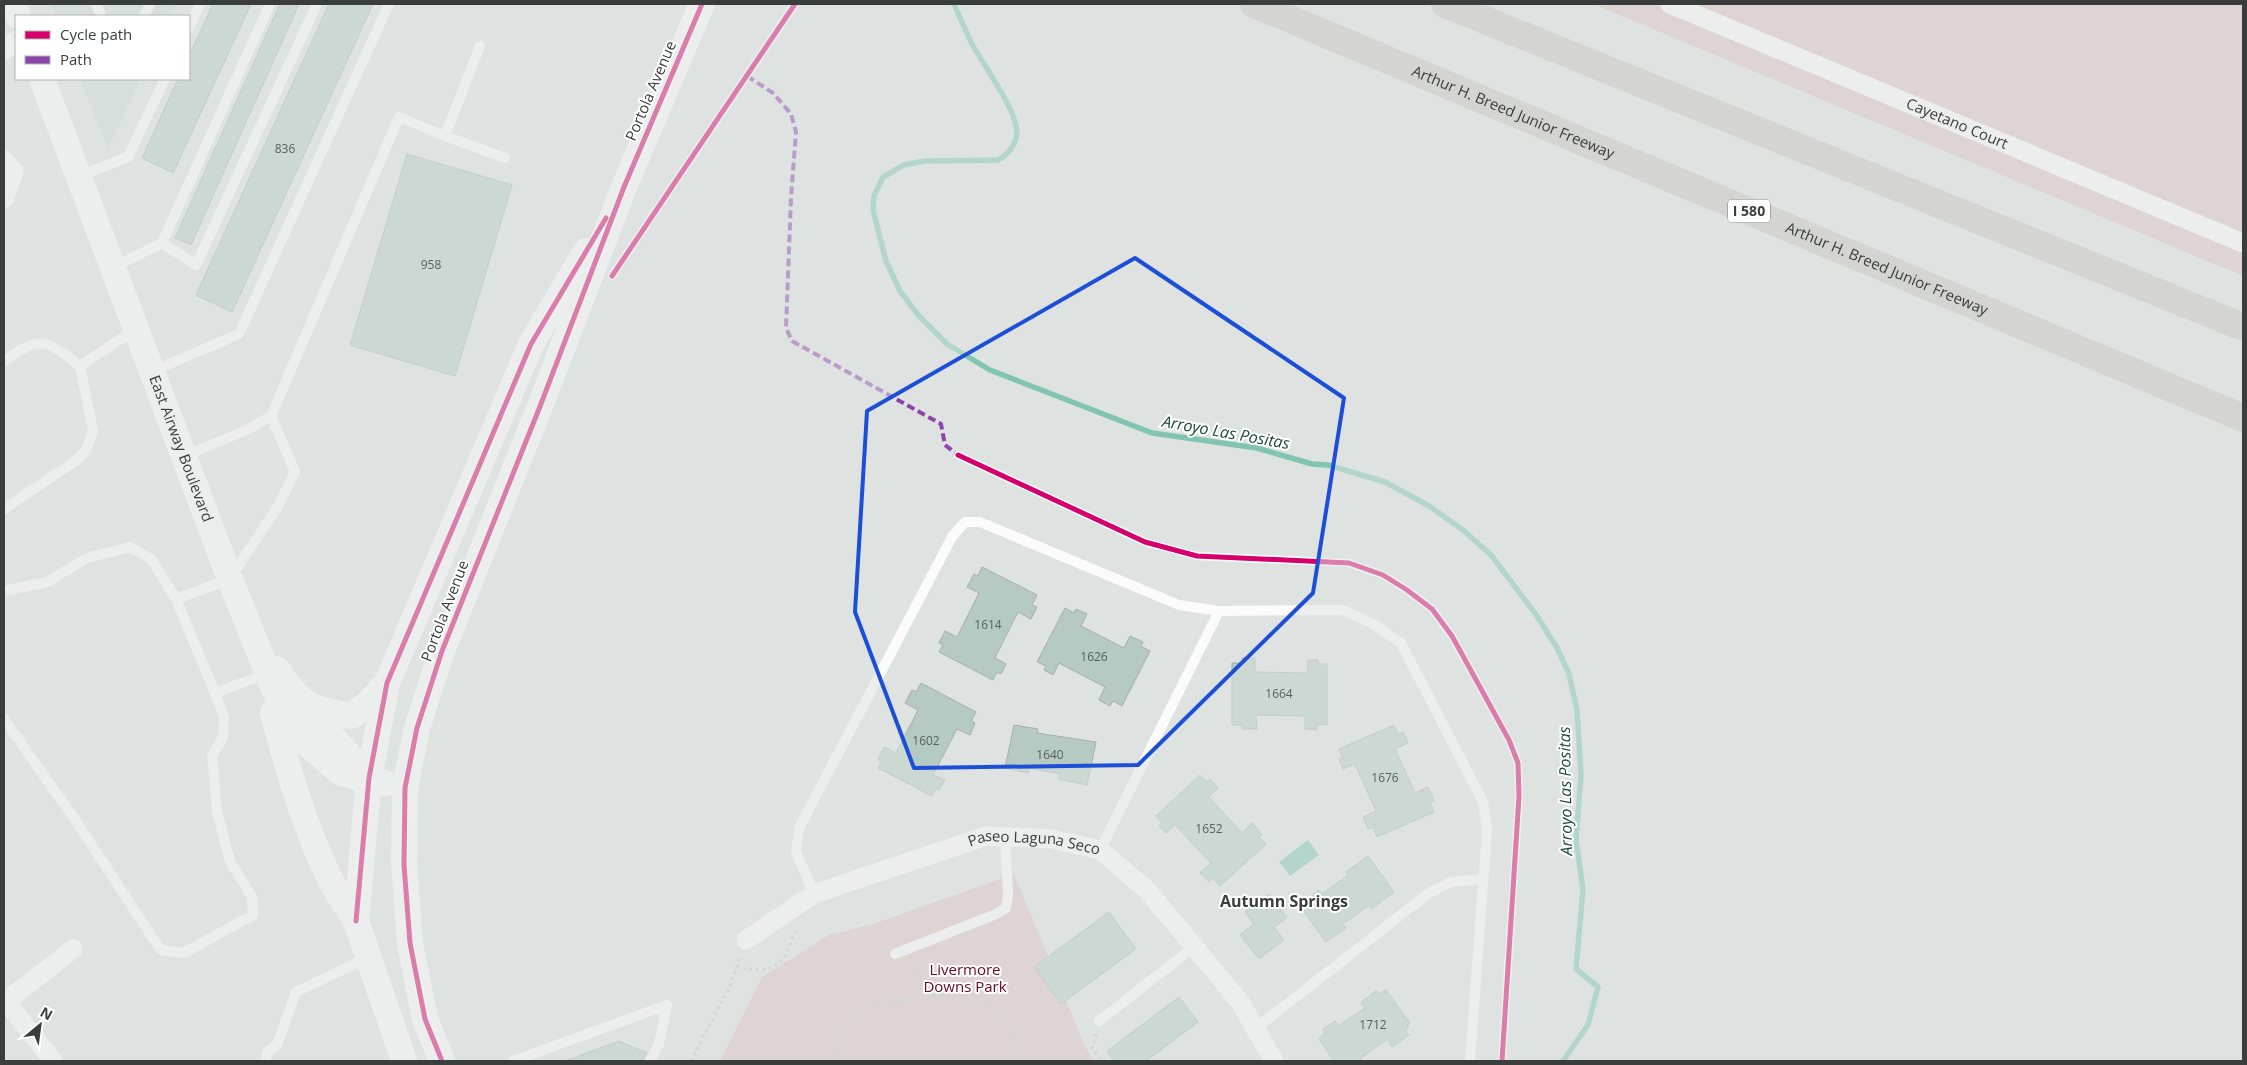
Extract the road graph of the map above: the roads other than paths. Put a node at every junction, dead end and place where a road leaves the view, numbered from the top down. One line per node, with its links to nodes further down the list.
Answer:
1 (200, 4): 9 (lane)
2 (270, 4): 21 (lane)
3 (317, 4): 21 (lane)
4 (389, 4): 28 (lane)
5 (702, 4): 19 (main road, Portola Avenue)
6 (1254, 4): 30 (highway, Arthur H. Breed Junior Freeway / I 580)
7 (1445, 4): 24 (highway)
8 (1670, 4): 22 (street, Cayetano Court)
9 (190, 26)
10 (15, 41): 12 (street)
11 (480, 46): 15 (lane)
12 (4, 51)
13 (42, 80): 18 (main road, East Airway Boulevard)
14 (165, 80): 18 (lane)
15 (445, 136): 16 (lane); 29 (lane)
16 (505, 158)
17 (4, 160): 20 (street)
18 (79, 176): 23 (main road, East Airway Boulevard)
19 (624, 187): 39 (main road, Portola Avenue); 44 (main road, Portola Avenue)
20 (4, 199)
21 (162, 243): 23 (lane)
22 (2243, 243)
23 (113, 267): 25 (main road, East Airway Boulevard)
24 (2243, 327)
25 (137, 329): 27 (lane); 28 (main road, East Airway Boulevard)
26 (4, 361): 27 (lane)
27 (80, 366): 32 (lane)
28 (152, 371): 31 (main road, East Airway Boulevard)
29 (271, 416): 31 (lane); 33 (lane)
30 (2243, 418)
31 (184, 456): 33 (main road, East Airway Boulevard)
32 (4, 509)
33 (230, 579): 35 (lane); 37 (main road, East Airway Boulevard)
34 (4, 590): 35 (lane)
35 (176, 599): 40 (lane)
36 (1219, 611): 46 (lane); 47 (lane); 48 (lane)
37 (245, 616): 38 (main road); 41 (main road)
38 (265, 674): 40 (lane); 43 (main road); 49 (main road)
39 (387, 683): 41 (main road); 43 (main road, Portola Avenue)
40 (215, 693): 42 (lane)
41 (298, 699): 43 (main road)
42 (4, 719)
43 (369, 778): 44 (main road); 49 (main road, Portola Avenue)
44 (405, 788): 61 (main road, Portola Avenue)
45 (1005, 836): 46 (street, Paseo Laguna Seco); 48 (street, Paseo Laguna Seco); 53 (lane)
46 (1100, 850): 51 (street, Paseo Laguna Seco)
47 (1484, 879): 57 (lane); 65 (lane)
48 (814, 894): 50 (street, Paseo Laguna Seco)
49 (356, 921): 54 (main road, Portola Avenue)
50 (746, 940)
51 (1194, 947): 56 (lane); 57 (street, Paseo Laguna Seco)
52 (73, 949): 55 (street)
53 (894, 954)
54 (368, 957): 59 (lane); 60 (main road, Portola Avenue)
55 (5, 1002): 58 (street)
56 (1099, 1021)
57 (1255, 1028): 64 (street, Paseo Laguna Seco)
58 (53, 1061)
59 (266, 1061)
60 (404, 1061)
61 (442, 1061)
62 (513, 1061): 63 (lane)
63 (650, 1061)
64 (1274, 1061)
65 (1470, 1061)

